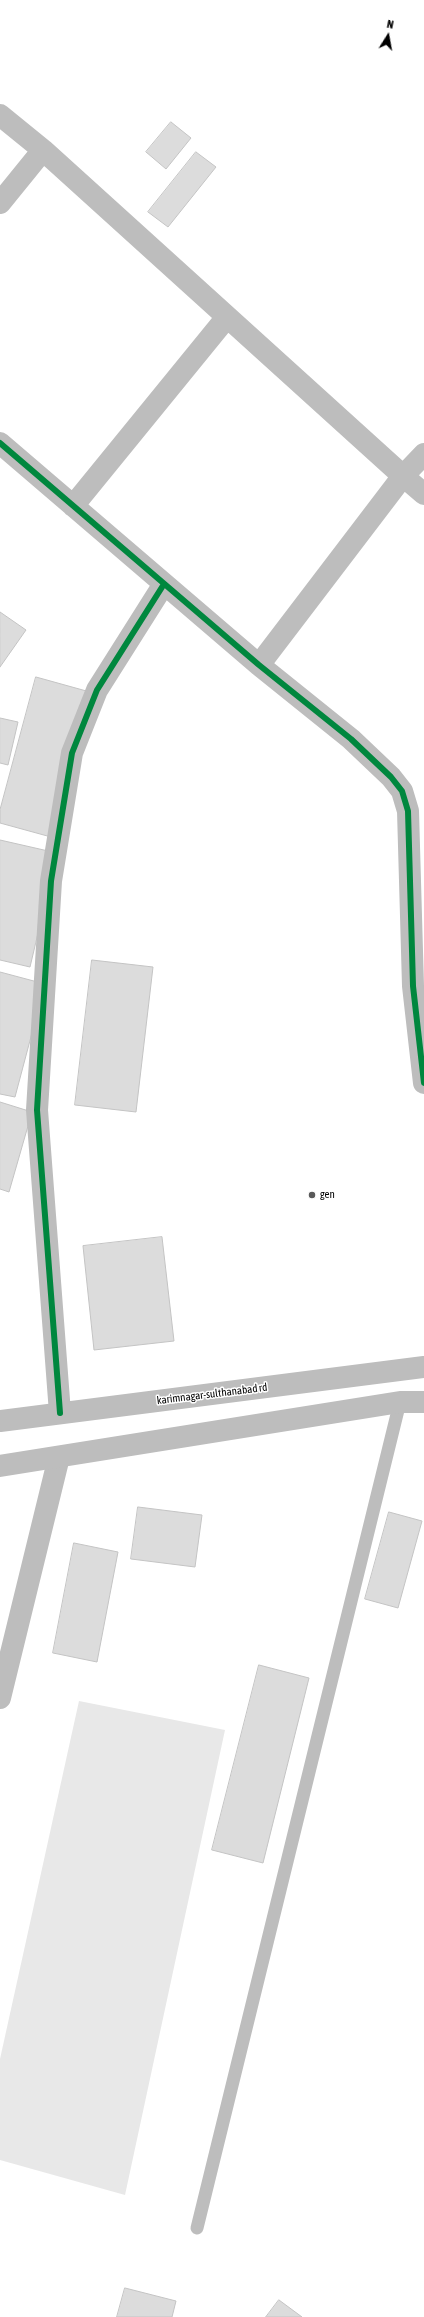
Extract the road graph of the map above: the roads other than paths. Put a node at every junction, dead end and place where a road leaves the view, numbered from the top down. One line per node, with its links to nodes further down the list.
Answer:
1 (0, 115): 2 (main road)
2 (44, 150): 3 (main road); 4 (main road)
3 (0, 203)
4 (227, 317): 7 (main road); 9 (main road)
5 (0, 443): 9 (main road)
6 (424, 454): 7 (main road)
7 (403, 476): 8 (main road); 11 (main road)
8 (424, 494)
9 (73, 506): 10 (main road)
10 (164, 584): 11 (main road); 16 (main road)
11 (259, 665): 12 (main road)
12 (424, 1083)
13 (424, 1367): 16 (main road, karimnagar-sulthanabad rd)
14 (400, 1402): 15 (main road); 18 (main road); 21 (lane)
15 (424, 1402)
16 (60, 1413): 17 (main road, karimnagar-sulthanabad rd)
17 (0, 1421)
18 (59, 1457): 19 (main road); 20 (main road)
19 (0, 1466)
20 (0, 1698)
21 (197, 2228)

